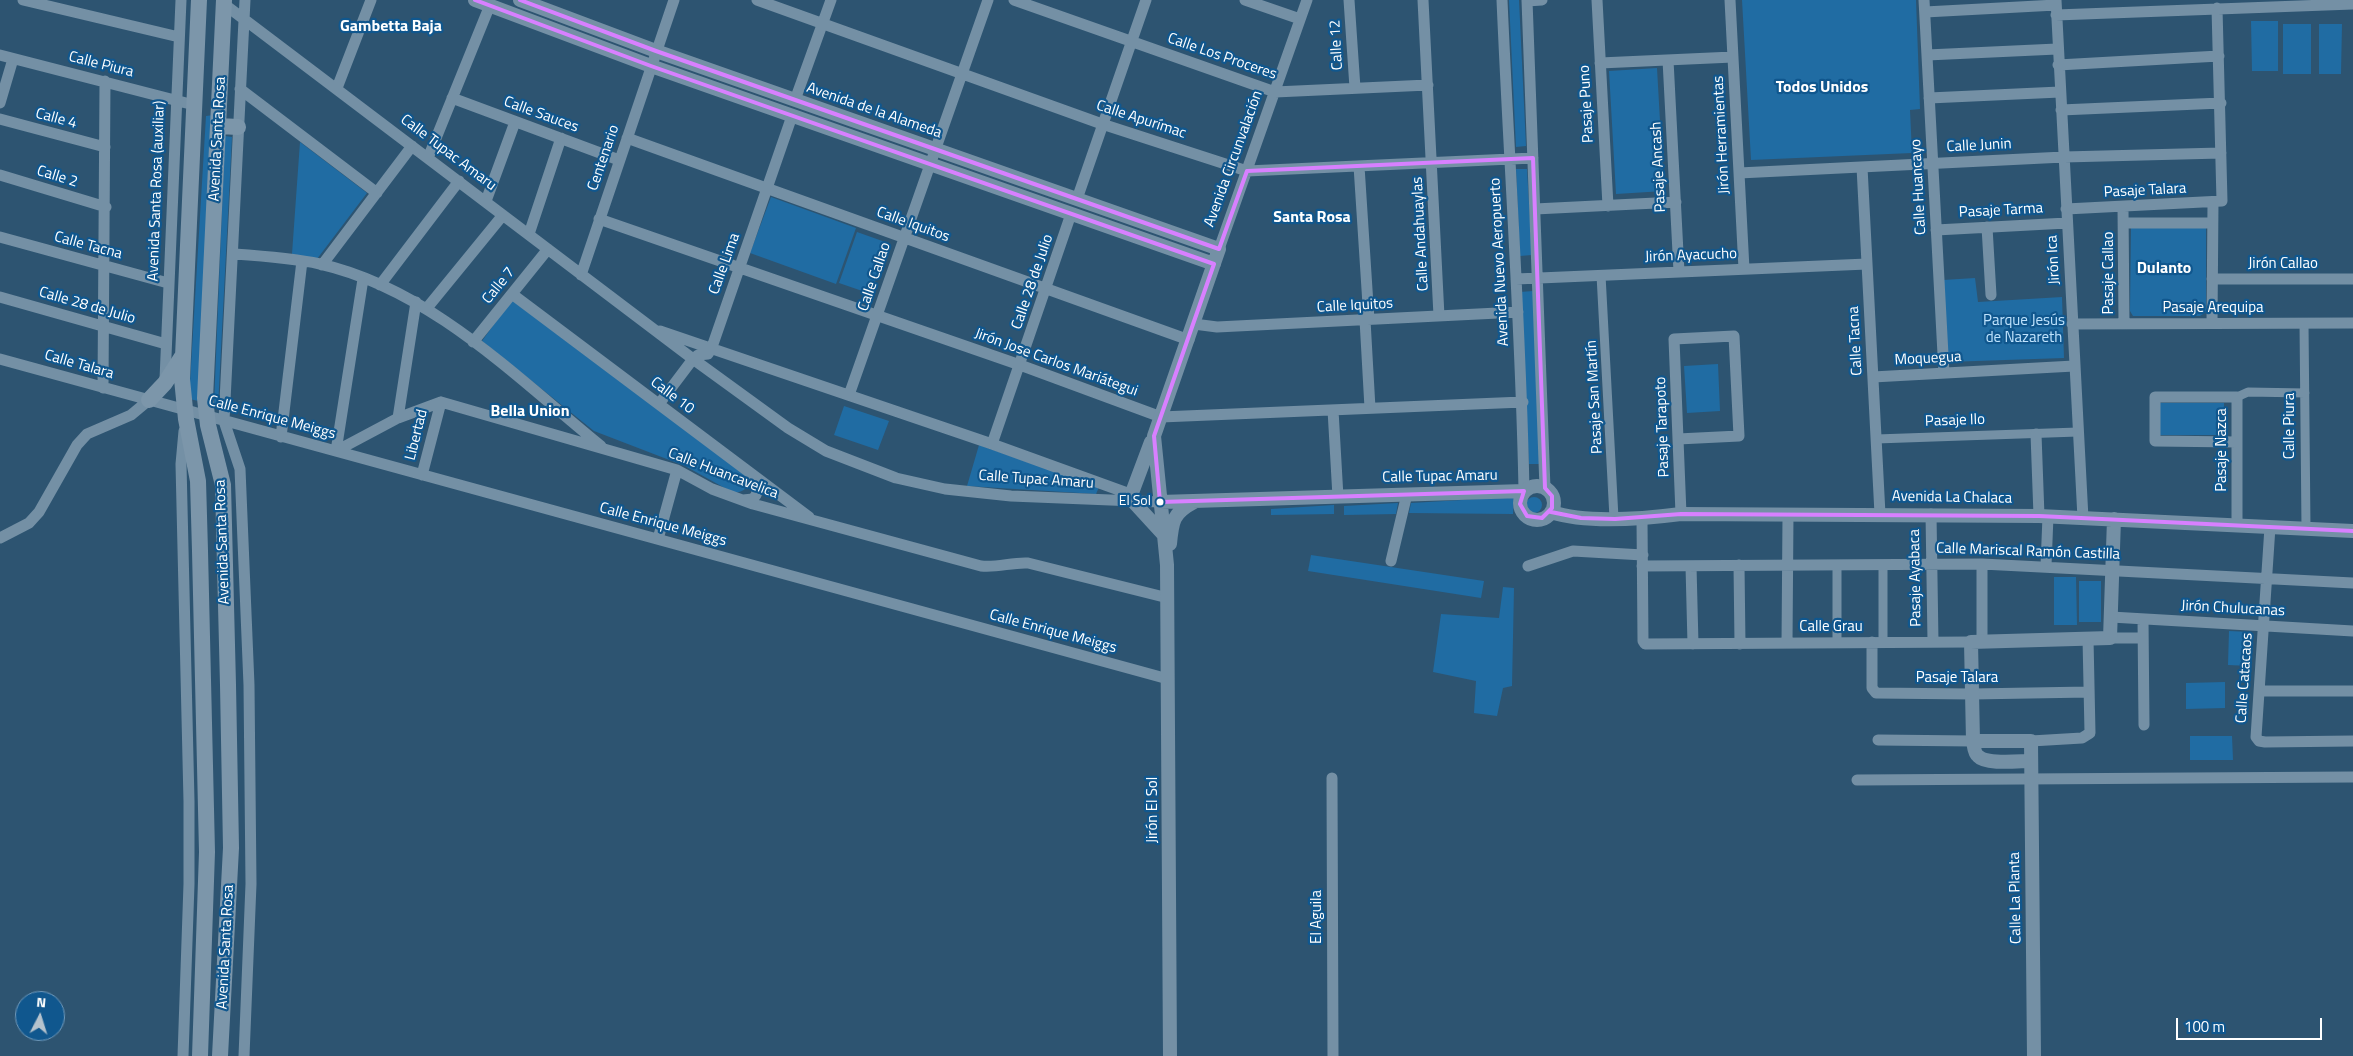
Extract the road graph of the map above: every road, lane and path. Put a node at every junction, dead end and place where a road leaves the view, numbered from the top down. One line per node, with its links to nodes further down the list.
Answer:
1 (23, 0): 25 (street)
2 (181, 0): 33 (street, Avenida Santa Rosa (auxiliar))
3 (199, 0): 60 (main road, Avenida Santa Rosa)
4 (245, 0): 30 (street)
5 (371, 0): 49 (street)
6 (475, 0): 26 (street, Avenida de la Alameda)
7 (674, 0): 36 (street, Centenario)
8 (757, 0): 32 (street, Calle Apurímac)
9 (831, 0): 32 (street)
10 (988, 0): 46 (street, Calle Callao)
11 (1014, 0): 34 (street, Calle Los Proceres)
12 (1146, 0): 34 (street)
13 (1245, 0): 31 (street)
14 (1307, 0): 31 (street, Avenida Circunvalación)
15 (1349, 0): 50 (street, Calle 12)
16 (1423, 0): 48 (street, Calle Andahuaylas)
17 (1502, 0): 77 (street, Avenida Nuevo Aeropuerto)
18 (1527, 0): 19 (street); 76 (street)
19 (1542, 0)
20 (1597, 0): 43 (street, Pasaje Puno)
21 (1730, 0): 40 (street, Jirón Herramientas)
22 (224, 2): 30 (street, Calle Tupac Amaru); 66 (main road, Avenida Santa Rosa)
23 (529, 2): 36 (street, Avenida de la Alameda)
24 (2353, 4): 29 (street)
25 (63, 5): 33 (street)
26 (490, 6): 45 (street, Avenida de la Alameda); 54 (street)
27 (1925, 6): 28 (street); 38 (street, Calle Huancayo)
28 (2056, 6): 29 (street); 35 (street, Jirón Ica)
29 (2217, 8): 39 (street)
30 (244, 18): 49 (street, Calle Tupac Amaru); 51 (street)
31 (1300, 19): 52 (street, Avenida Circunvalación)
32 (822, 23): 46 (street, Calle Apurímac); 57 (street)
33 (180, 37): 56 (street, Avenida Santa Rosa (auxiliar))
34 (1131, 41): 52 (street, Calle Los Proceres); 65 (street)
35 (2057, 48): 38 (street); 44 (street, Jirón Ica)
36 (656, 51): 45 (street, Centenario); 57 (street, Avenida de la Alameda)
37 (0, 55): 41 (street, Calle Piura)
38 (1927, 55): 55 (street, Calle Huancayo)
39 (2219, 56): 44 (street); 59 (street)
40 (1733, 57): 42 (street); 85 (street, Jirón Herramientas)
41 (13, 59): 47 (street, Calle Piura); 58 (street)
42 (1668, 60): 43 (street); 92 (street, Pasaje Ancash)
43 (1600, 64): 94 (street, Pasaje Puno)
44 (2058, 65): 53 (street, Jirón Ica)
45 (651, 66): 62 (street, Avenida de la Alameda); 69 (street, Centenario)
46 (962, 73): 65 (street, Calle Apurímac); 72 (street, Calle Callao)
47 (105, 82): 56 (street, Calle Piura); 71 (street)
48 (1428, 85): 50 (street, Calle Los Proceres); 79 (street, Calle Andahuaylas)
49 (337, 88): 70 (street, Calle Tupac Amaru)
50 (1355, 88): 52 (street, Calle Los Proceres)
51 (240, 89): 67 (street); 89 (street)
52 (1275, 92): 84 (street, Avenida Circunvalación)
53 (2060, 92): 55 (street); 61 (street, Jirón Ica)
54 (452, 98): 64 (street, Calle Sauces); 75 (street)
55 (1929, 98): 81 (street, Calle Huancayo)
56 (176, 100): 60 (street, Calle Piura); 128 (street, Avenida Santa Rosa (auxiliar))
57 (795, 100): 72 (street, Avenida de la Alameda)
58 (0, 103)
59 (2221, 103): 61 (street); 73 (street)
60 (194, 105): 152 (main road, Avenida Santa Rosa)
61 (2062, 110): 74 (street, Jirón Ica)
62 (792, 116): 80 (street, Avenida de la Alameda); 88 (street, Calle Lima)
63 (0, 119): 71 (street, Calle 4)
64 (516, 122): 68 (street, Calle Sauces); 91 (street)
65 (1102, 124): 84 (street, Calle Apurímac); 90 (street)
66 (219, 126): 67 (main road); 171 (main road, Avenida Santa Rosa)
67 (238, 128): 112 (street)
68 (561, 138): 78 (street, Calle Sauces); 107 (street)
69 (626, 138): 78 (street, Centenario); 88 (street, Calle Iquitos)
70 (412, 146): 75 (street, Calle Tupac Amaru); 89 (street)
71 (104, 147): 95 (street)
72 (936, 149): 80 (street, Calle Callao); 90 (street, Avenida de la Alameda)
73 (2222, 153): 74 (street, Calle Junin); 93 (street)
74 (2064, 157): 81 (street, Calle Junin); 98 (street, Jirón Ica)
75 (428, 158): 87 (street, Calle Tupac Amaru)
76 (1533, 158): 77 (street, Calle Apurímac); 97 (street)
77 (1509, 159): 79 (street, Calle Apurímac); 125 (street, Avenida Nuevo Aeropuerto)
78 (619, 160): 101 (street, Centenario)
79 (1433, 163): 82 (street, Calle Apurímac); 138 (street, Calle Andahuaylas)
80 (930, 164): 99 (street, Avenida de la Alameda); 109 (street, Calle Callao)
81 (1933, 164): 83 (street, Calle Junin); 106 (street, Calle Huancayo)
82 (1359, 166): 84 (street, Calle Apurímac); 139 (street)
83 (1862, 167): 85 (street, Calle Junin); 115 (street, Calle Tacna)
84 (1247, 171): 111 (street, Avenida Circunvalación)
85 (1739, 173): 119 (street, Jirón Herramientas)
86 (0, 175): 95 (street, Calle 2)
87 (459, 181): 91 (street, Calle Tupac Amaru); 129 (street)
88 (768, 189): 109 (street, Calle Iquitos); 118 (street, Calle Lima)
89 (376, 193): 116 (street)
90 (1077, 199): 111 (street, Avenida de la Alameda)
91 (486, 201): 100 (street, Calle Tupac Amaru)
92 (1676, 202): 94 (street); 120 (street, Pasaje Ancash)
93 (2218, 202): 96 (street, Pasaje Talara); 104 (street)
94 (1608, 206): 97 (street)
95 (106, 207): 117 (street)
96 (2123, 208): 98 (street, Pasaje Talara); 103 (street, Pasaje Callao)
97 (1535, 209): 123 (street)
98 (2066, 209): 102 (street, Jirón Ica)
99 (1071, 214): 114 (street, Avenida de la Alameda); 130 (street, Calle 28 de Julio)
100 (503, 215): 107 (street, Calle Tupac Amaru); 135 (street)
101 (599, 219): 118 (street, Jirón Jose Carlos Mariátegui); 121 (street, Centenario)
102 (2067, 223): 105 (street, Pasaje Tarma); 145 (street, Jirón Ica)
103 (2124, 223): 104 (street, Pasaje Callao); 140 (street, Pasaje Callao)
104 (2212, 223): 126 (street)
105 (1987, 227): 106 (street, Pasaje Tarma); 132 (street)
106 (1936, 230): 157 (street, Calle Huancayo)
107 (528, 234): 110 (street, Calle Tupac Amaru)
108 (0, 237): 117 (street, Calle Tacna)
109 (904, 238): 130 (street, Calle Iquitos); 137 (street, Calle Callao)
110 (548, 249): 121 (street, Calle Tupac Amaru); 131 (street, Calle 7)
111 (1219, 249): 114 (street, Avenida Circunvalación)
112 (233, 254): 113 (street); 174 (street)
113 (302, 261): 116 (street); 177 (street)
114 (1214, 264): 144 (street, Avenida Circunvalación)
115 (1867, 264): 119 (street, Jirón Ayacucho); 158 (street, Calle Tacna)
116 (322, 265): 124 (street)
117 (105, 266): 128 (street, Calle Tacna); 146 (street)
118 (740, 268): 137 (street, Jirón Jose Carlos Mariátegui); 151 (street, Calle Lima)
119 (1744, 269): 120 (street, Jirón Ayacucho)
120 (1679, 272): 122 (street, Jirón Ayacucho)
121 (581, 275): 147 (street, Calle Tupac Amaru)
122 (1601, 275): 123 (street, Jirón Ayacucho); 202 (street, Pasaje San Martín)
123 (1536, 278): 125 (street, Jirón Ayacucho); 188 (street)
124 (362, 279): 129 (street); 184 (street)
125 (1516, 279): 136 (street, Avenida Nuevo Aeropuerto)
126 (2212, 279): 127 (street, Jirón Callao); 141 (street)
127 (2353, 279)
128 (168, 283): 150 (street, Avenida Santa Rosa (auxiliar))
129 (380, 285): 134 (street)
130 (1047, 289): 148 (street, Calle Iquitos); 155 (street, Calle 28 de Julio)
131 (512, 294): 149 (street, Calle 7); 167 (street, Calle 10)
132 (1991, 295)
133 (0, 297): 146 (street, Calle 28 de Julio)
134 (416, 302): 135 (street); 173 (street)
135 (427, 308): 149 (street)
136 (1518, 312): 138 (street, Calle Iquitos); 166 (street, Avenida Nuevo Aeropuerto)
137 (877, 316): 155 (street, Jirón Jose Carlos Mariátegui); 162 (street, Calle Callao)
138 (1439, 316): 139 (street, Calle Iquitos)
139 (1367, 320): 144 (street, Calle Iquitos); 168 (street)
140 (2124, 323): 141 (street, Pasaje Arequipa); 145 (street, Pasaje Arequipa)
141 (2212, 323): 142 (street, Pasaje Arequipa)
142 (2304, 323): 143 (street, Pasaje Arequipa); 161 (street, Calle Piura)
143 (2353, 323)
144 (1194, 324): 148 (street, Avenida Circunvalación)
145 (2072, 324): 156 (street, Jirón Ica)
146 (104, 327): 150 (street, Calle 28 de Julio); 160 (street)
147 (652, 328): 151 (street, Calle Tupac Amaru); 154 (street, Calle Tupac Amaru)
148 (1189, 340): 172 (street, Avenida Circunvalación)
149 (473, 342): 183 (street)
150 (166, 344): 159 (street, Avenida Santa Rosa (auxiliar))
151 (712, 347): 154 (street); 162 (street, Calle Tupac Amaru)
152 (184, 353): 159 (main road); 170 (main road, Avenida Santa Rosa)
153 (0, 359): 160 (street, Calle Talara)
154 (693, 359): 167 (street); 192 (street, Calle Tupac Amaru)
155 (1020, 365): 172 (street, Jirón Jose Carlos Mariátegui); 182 (street, Calle 28 de Julio)
156 (2074, 366): 157 (street, Moquegua); 175 (street, Jirón Ica)
157 (1944, 373): 158 (street, Moquegua)
158 (1873, 377): 180 (street, Calle Tacna)
159 (165, 384): 164 (main road)
160 (103, 388): 164 (street, Calle Talara)
161 (2305, 393): 163 (street); 209 (street, Calle Piura)
162 (850, 395): 182 (street, Calle Tupac Amaru)
163 (2237, 397): 181 (street, Pasaje Nazca); 181 (street, Pasaje Nazca)
164 (150, 400): 170 (street, Calle Enrique Meiggs); 212 (street)
165 (440, 402): 173 (street); 183 (street, Calle Huancavelica); 186 (street, Libertad)
166 (1523, 402): 168 (street, Jirón Jose Carlos Mariátegui); 189 (street, Avenida Nuevo Aeropuerto)
167 (659, 404): 187 (street, Calle 10)
168 (1370, 408): 169 (street, Jirón Jose Carlos Mariátegui)
169 (1333, 410): 172 (street, Jirón Jose Carlos Mariátegui); 191 (street)
170 (185, 415): 171 (street, Calle Enrique Meiggs); 259 (street); 260 (main road, Avenida Santa Rosa)
171 (207, 416): 174 (street, Calle Enrique Meiggs); 261 (main road, Avenida Santa Rosa)
172 (1161, 417): 178 (street, Avenida Circunvalación)
173 (398, 418): 184 (street)
174 (224, 421): 177 (street, Calle Enrique Meiggs); 262 (street)
175 (2078, 432): 176 (street, Pasaje Ilo); 203 (street, Jirón Ica)
176 (2036, 434): 180 (street, Pasaje Ilo); 201 (street)
177 (281, 436): 184 (street, Calle Enrique Meiggs)
178 (1154, 436): 192 (street); 194 (street, Avenida Circunvalación)
179 (1678, 439): 179 (street, Pasaje Tarapoto); 197 (street, Pasaje Tarapoto)
180 (1876, 439): 198 (street, Calle Tacna)
181 (2237, 442): 207 (street, Pasaje Nazca)
182 (992, 444): 192 (street, Calle Tupac Amaru)
183 (606, 450): 185 (street, Calle Huancavelica)
184 (336, 451): 186 (street, Calle Enrique Meiggs)
185 (676, 470): 193 (street, Calle Huancavelica); 213 (street)
186 (422, 475): 213 (street, Calle Enrique Meiggs)
187 (754, 475): 193 (street); 206 (street, Calle 10)
188 (1545, 488): 189 (street); 196 (street)
189 (1524, 491): 190 (street, Calle Tupac Amaru); 196 (street)
190 (1407, 494): 191 (street, Calle Tupac Amaru); 215 (street)
191 (1338, 497): 195 (street, Calle Tupac Amaru)
192 (1131, 498): 194 (street, Calle Tupac Amaru); 211 (street)
193 (743, 500): 206 (street, Calle Huancavelica)
194 (1160, 502): 195 (street, Calle Tupac Amaru); 211 (street, Jirón El Sol)
195 (1194, 502): 216 (street, Jirón El Sol)
196 (1551, 512): 202 (street, Avenida La Chalaca)
197 (1681, 514): 200 (street, Avenida La Chalaca); 204 (street, Avenida La Chalaca)
198 (1880, 514): 199 (street, Avenida La Chalaca); 200 (street, Avenida La Chalaca)
199 (1931, 514): 201 (street, Avenida La Chalaca); 217 (street, Pasaje Ayabaca)
200 (1788, 515): 220 (street)
201 (2043, 516): 203 (street, Avenida La Chalaca); 225 (street)
202 (1614, 518): 204 (street, Avenida La Chalaca)
203 (2083, 518): 205 (street, Avenida La Chalaca)
204 (1642, 519): 214 (street, Calle Grau)
205 (2114, 519): 207 (street, Avenida La Chalaca); 226 (street)
206 (814, 521): 229 (street, Calle Huancavelica)
207 (2237, 525): 208 (street, Avenida La Chalaca)
208 (2270, 527): 209 (street, Avenida La Chalaca); 227 (street, Calle Catacaos)
209 (2306, 528): 210 (street, Avenida La Chalaca)
210 (2353, 531)
211 (1163, 534): 216 (street, Jirón El Sol)
212 (0, 538)
213 (658, 539): 244 (street, Calle Enrique Meiggs)
214 (1642, 561): 223 (street, Calle Mariscal Ramón Castilla); 224 (street, Calle Mariscal Ramón Castilla); 242 (street, Calle Grau)
215 (1391, 562)
216 (1167, 564): 229 (street, Jirón El Sol)
217 (1932, 564): 218 (street, Calle Mariscal Ramón Castilla); 222 (street, Calle Mariscal Ramón Castilla); 239 (street, Pasaje Ayabaca)
218 (1982, 564): 225 (street, Calle Mariscal Ramón Castilla); 237 (street)
219 (1739, 565): 220 (street, Calle Mariscal Ramón Castilla); 224 (street, Calle Mariscal Ramón Castilla); 243 (street)
220 (1786, 565): 221 (street, Calle Mariscal Ramón Castilla); 240 (street)
221 (1837, 565): 222 (street, Calle Mariscal Ramón Castilla); 241 (street)
222 (1883, 565): 238 (street)
223 (1528, 566)
224 (1691, 566): 242 (street)
225 (2046, 566): 226 (street, Calle Mariscal Ramón Castilla)
226 (2112, 570): 227 (street, Calle Mariscal Ramón Castilla); 230 (street)
227 (2267, 578): 228 (street, Calle Mariscal Ramón Castilla); 232 (street, Calle Catacaos)
228 (2353, 583)
229 (1168, 598): 244 (street, Jirón El Sol)
230 (2111, 617): 231 (street, Jirón Chulucanas); 235 (street)
231 (2143, 619): 232 (street, Jirón Chulucanas); 236 (street)
232 (2264, 626): 233 (street, Jirón Chulucanas); 245 (street, Calle Catacaos)
233 (2353, 631)
234 (2088, 638): 235 (street, Calle Grau); 237 (street, Calle Grau); 247 (street)
235 (2110, 638): 236 (street, Calle Grau)
236 (2143, 638): 249 (street)
237 (1976, 641): 239 (street, Calle Grau); 248 (street)
238 (1878, 642): 239 (street, Calle Grau); 241 (street, Calle Grau); 248 (street, Pasaje Talara)
239 (1933, 642)
240 (1787, 643): 241 (street, Calle Grau); 243 (street, Calle Grau)
241 (1837, 643)
242 (1693, 644): 243 (street, Calle Grau)
243 (1740, 644)
244 (1168, 678): 263 (street, Jirón El Sol)
245 (2259, 691): 246 (street); 253 (street, Calle Catacaos)
246 (2353, 691)
247 (2089, 692): 248 (street, Pasaje Talara); 251 (street)
248 (1972, 694): 252 (street)
249 (2144, 725)
250 (1878, 740): 252 (street)
251 (2031, 740): 252 (street); 254 (street, Calle La Planta)
252 (1972, 741): 254 (street)
253 (2353, 741)
254 (2031, 761): 257 (street, Calle La Planta)
255 (2353, 777): 257 (street)
256 (1332, 778): 264 (street, El Aguila)
257 (2031, 779): 258 (street); 265 (street, Calle La Planta)
258 (1857, 780)
259 (183, 1056)
260 (200, 1056)
261 (220, 1056)
262 (244, 1056)
263 (1170, 1056)
264 (1332, 1056)
265 (2034, 1056)

